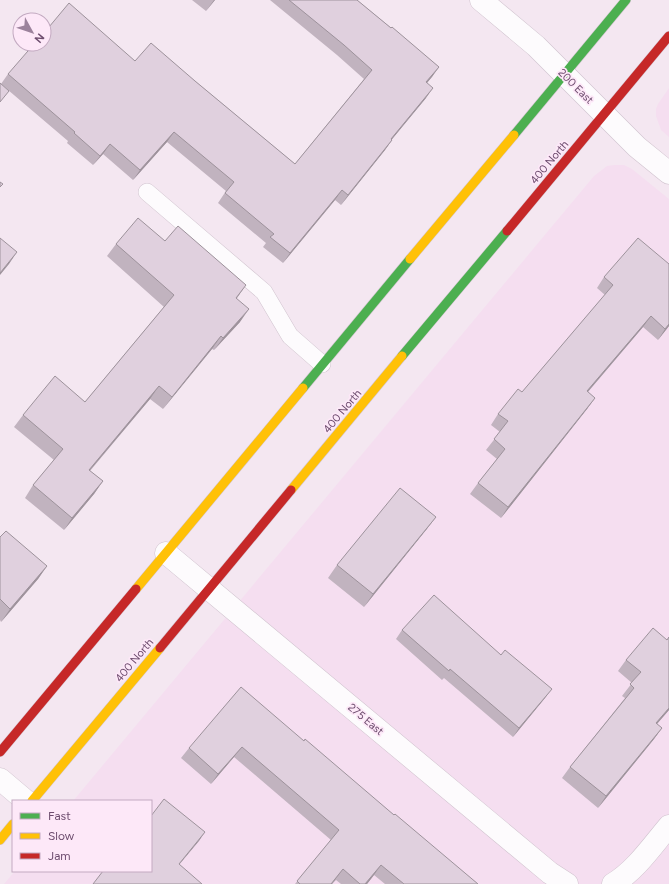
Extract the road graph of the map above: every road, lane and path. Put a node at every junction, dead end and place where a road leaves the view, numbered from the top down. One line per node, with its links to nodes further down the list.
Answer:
1 (481, 0): 4 (street, 200 East)
2 (626, 0): 4 (main road)
3 (669, 36): 5 (main road, 400 North)
4 (564, 74): 5 (street, 200 East); 8 (main road)
5 (604, 114): 6 (street, 200 East); 10 (main road, 400 North)
6 (669, 173)
7 (147, 192): 8 (lane)
8 (322, 364): 9 (main road)
9 (166, 553): 10 (street, 275 East); 11 (main road)
10 (209, 589): 14 (main road, 400 North); 18 (street, 275 East)
11 (0, 752)
12 (0, 779): 13 (street)
13 (25, 800)
14 (33, 800)
15 (12, 825): 17 (main road)
16 (669, 826): 19 (street)
17 (0, 840)
18 (567, 884)
19 (613, 884)

